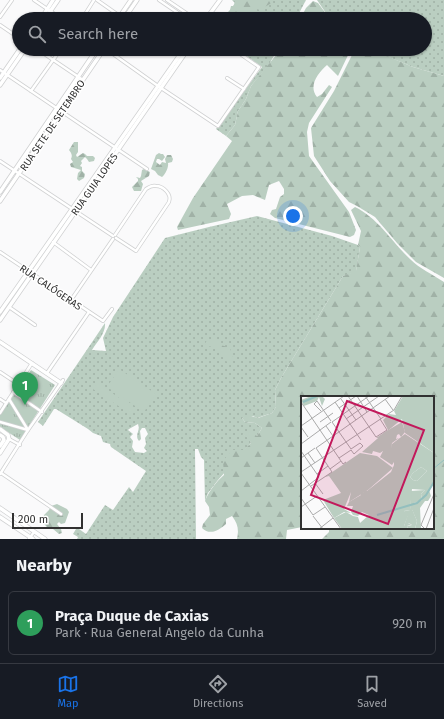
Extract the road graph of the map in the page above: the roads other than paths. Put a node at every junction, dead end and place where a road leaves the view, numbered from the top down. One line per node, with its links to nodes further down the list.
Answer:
1 (12, 0): 22 (street)
2 (34, 0): 13 (street)
3 (54, 0): 13 (main road)
4 (58, 0): 13 (main road)
5 (96, 0): 15 (street); 16 (street)
6 (131, 0): 17 (main road)
7 (137, 0): 18 (main road)
8 (159, 0): 12 (street)
9 (167, 0): 11 (street)
10 (220, 0): 21 (main road)
11 (170, 2): 12 (street); 20 (street)
12 (168, 6): 19 (street)
13 (49, 10): 14 (street)
14 (52, 12)
15 (87, 12)
16 (111, 12)
17 (123, 12)
18 (129, 12)
19 (177, 12)
20 (185, 12)
21 (211, 12)
22 (0, 18)
23 (0, 25): 24 (street)
24 (12, 33)
25 (15, 56): 35 (main road)
26 (19, 56): 35 (main road)
27 (47, 56): 34 (street)
28 (56, 56): 34 (street)
29 (92, 56): 36 (main road, RUA SETE DE SETEMBRO)
30 (100, 56): 39 (main road, RUA SETE DE SETEMBRO)
31 (115, 56): 41 (street)
32 (180, 56): 41 (main road, RUA GUIA LOPES)
33 (244, 56): 42 (street)
34 (53, 60): 36 (street); 43 (street)
35 (4, 73): 37 (main road); 40 (main road); 43 (street)
36 (78, 77): 39 (street); 44 (main road, RUA SETE DE SETEMBRO)
37 (0, 78)
38 (227, 78): 42 (street)
39 (83, 80): 45 (main road, RUA SETE DE SETEMBRO)
40 (0, 85)
41 (160, 88): 42 (street); 46 (main road, RUA GUIA LOPES)
42 (244, 89)
43 (31, 91): 44 (street)
44 (57, 108): 45 (street); 49 (main road, RUA SETE DE SETEMBRO)
45 (61, 111): 46 (street); 50 (main road, RUA SETE DE SETEMBRO)
46 (116, 149): 48 (street); 53 (main road, RUA GUIA LOPES)
47 (0, 161): 49 (street)
48 (147, 169)
49 (14, 171): 50 (street); 51 (main road, RUA SETE DE SETEMBRO)
50 (19, 174): 52 (main road, RUA SETE DE SETEMBRO); 53 (street)
51 (0, 192)
52 (0, 201)
53 (73, 210): 54 (street); 55 (main road, RUA GUIA LOPES)
54 (114, 237): 54 (street); 57 (street)
55 (52, 241): 57 (street); 58 (main road, RUA GUIA LOPES)
56 (0, 252): 58 (street, RUA CALÓGERAS)
57 (91, 270): 59 (street)
58 (30, 272): 59 (street, RUA CALÓGERAS); 60 (main road, RUA GUIA LOPES); 62 (main road, RUA GUIA LOPES)
59 (71, 300): 63 (street, RUA CALÓGERAS)
60 (9, 307): 64 (main road, RUA GUIA LOPES); 65 (street)
61 (112, 309): 63 (street, RUA CALÓGERAS)
62 (0, 312)
63 (89, 312): 69 (street)
64 (0, 320)
65 (35, 325)
66 (0, 342): 67 (main road)
67 (32, 363): 69 (main road); 71 (street)
68 (0, 372): 71 (street)
69 (47, 373): 70 (main road)
70 (62, 382): 77 (street)
71 (18, 384): 72 (street)
72 (13, 392): 74 (street); 77 (street)
73 (0, 398): 75 (street)
74 (9, 399): 75 (street); 80 (street)
75 (6, 403): 76 (street)
76 (0, 412)
77 (42, 412): 80 (street)
78 (0, 422): 80 (street)
79 (0, 430): 82 (main road)
80 (28, 430): 83 (street)
81 (2, 436): 84 (main road)
82 (8, 437): 83 (street); 85 (main road)
83 (20, 445): 86 (street)
84 (0, 446)
85 (0, 453)
86 (0, 474): 88 (street)
87 (0, 508): 90 (main road)
88 (61, 514)
89 (0, 517): 91 (main road)
90 (34, 532): 91 (street); 92 (main road)
91 (31, 538)
92 (45, 539)

